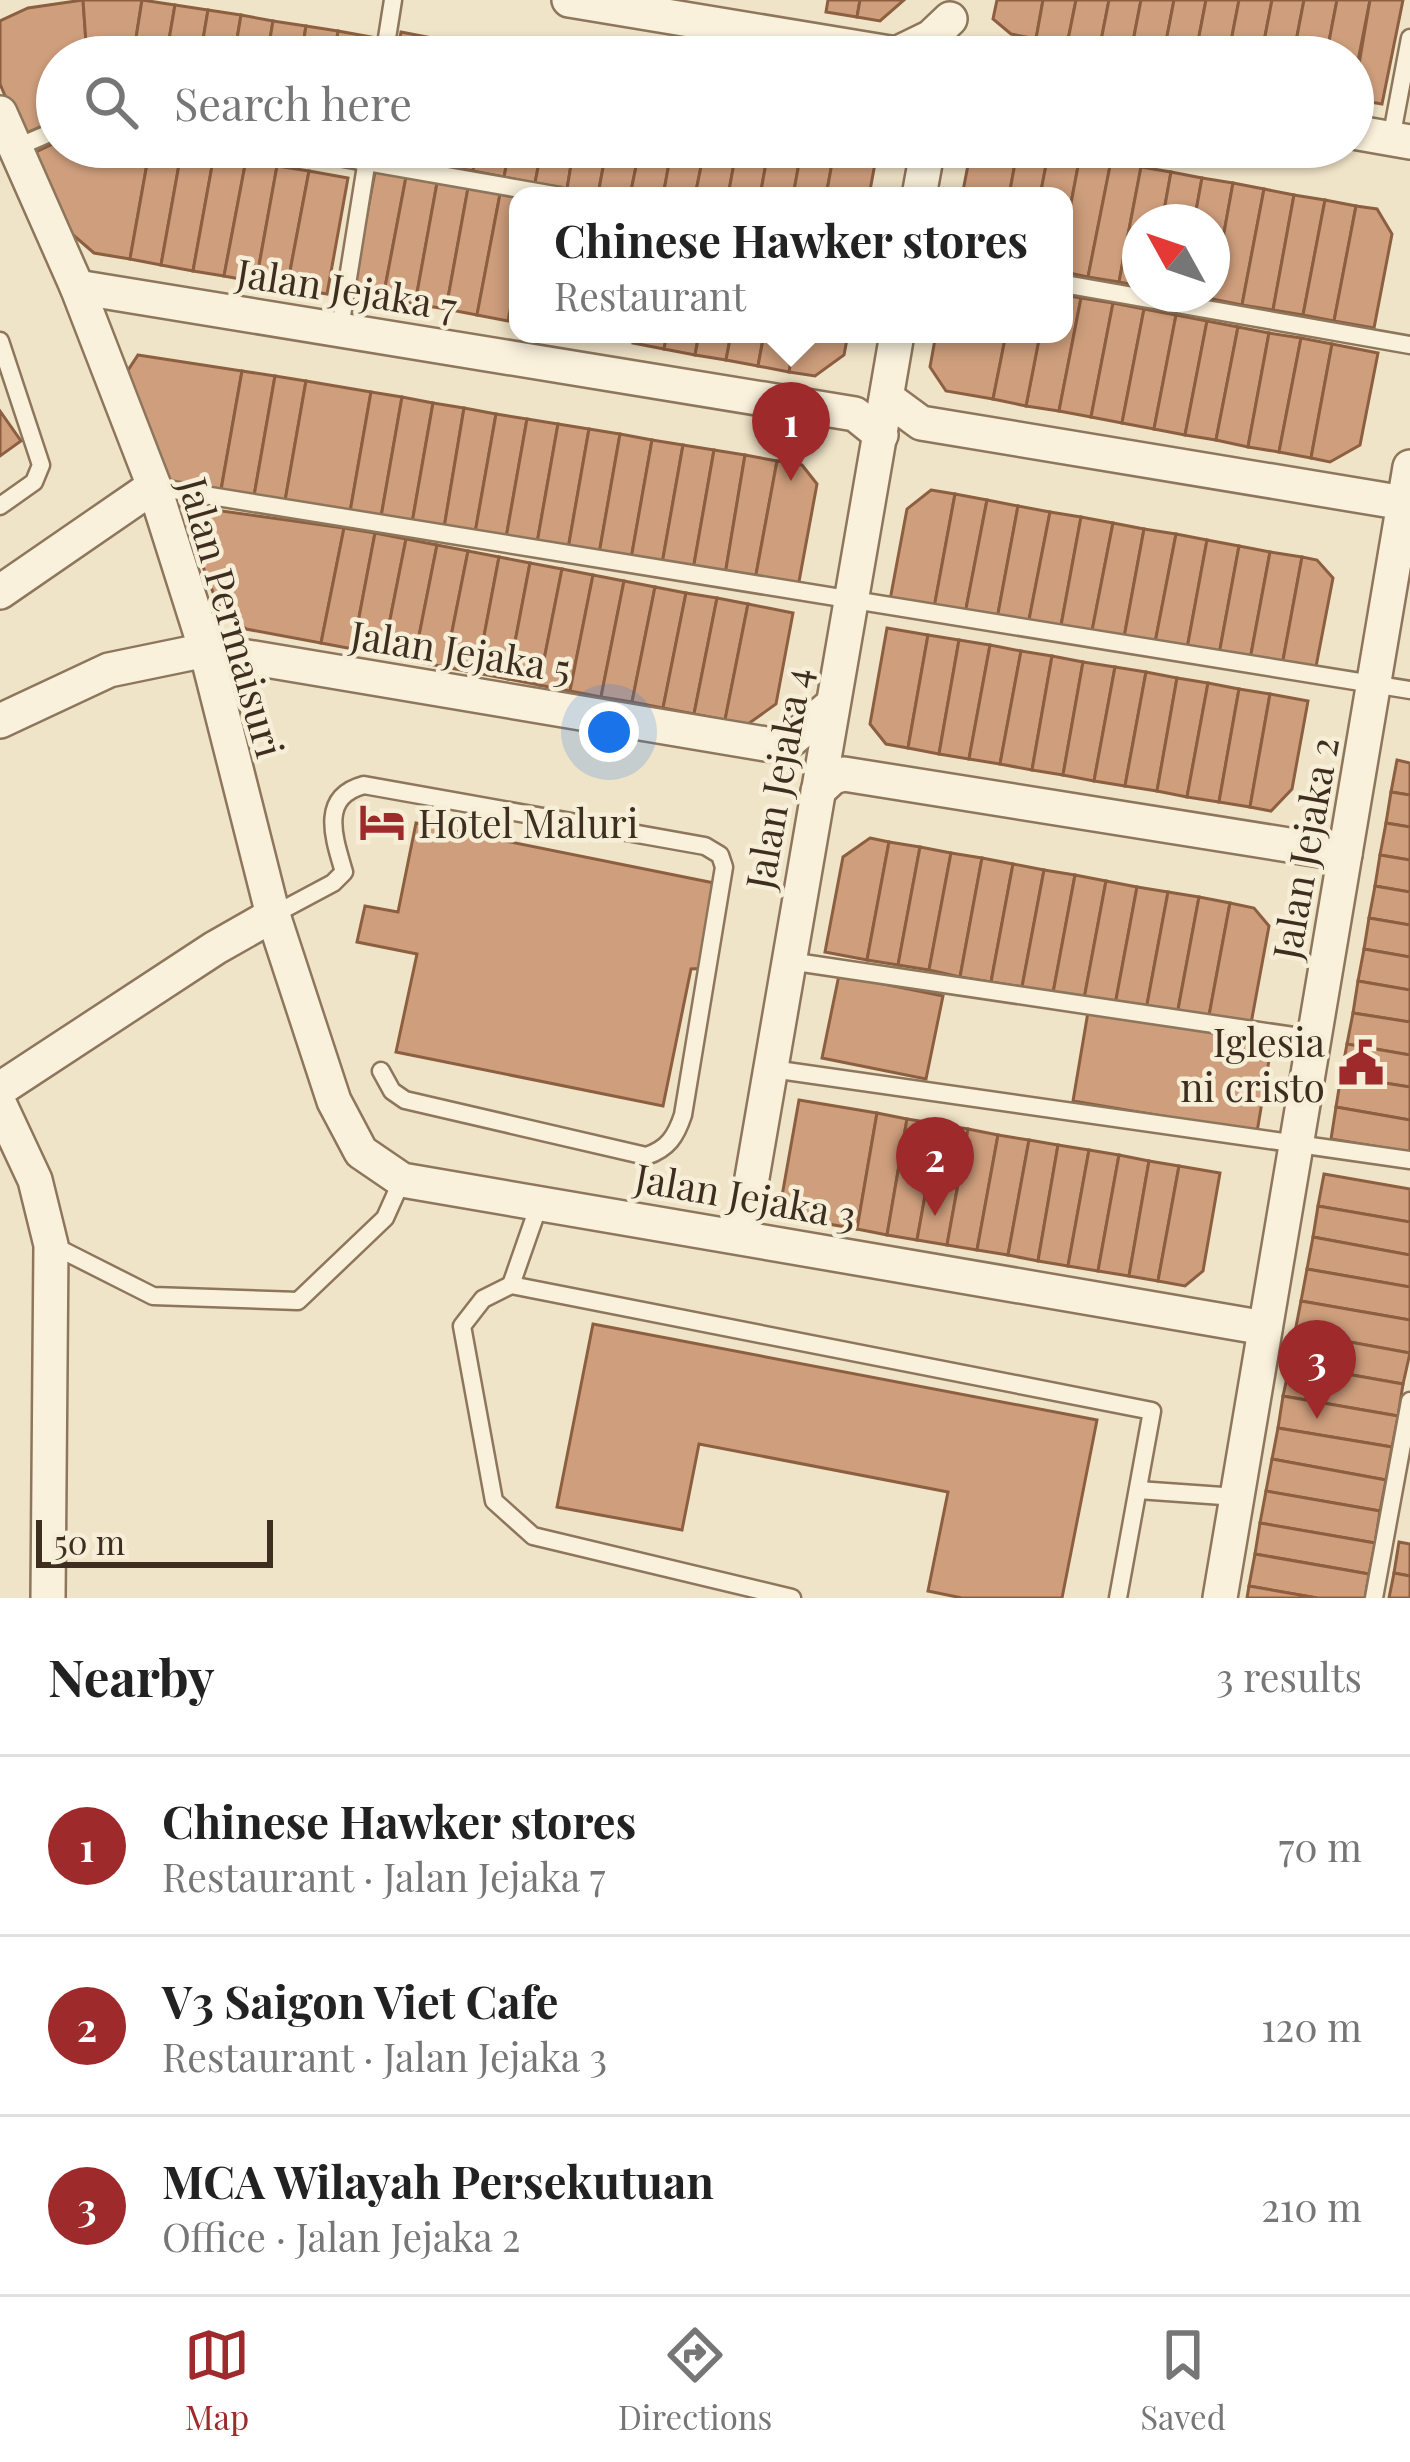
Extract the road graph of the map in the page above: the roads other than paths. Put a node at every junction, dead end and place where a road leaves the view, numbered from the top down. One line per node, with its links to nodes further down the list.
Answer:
1 (393, 0): 4 (lane)
2 (569, 0): 5 (street)
3 (951, 10): 6 (street)
4 (387, 36)
5 (787, 36)
6 (932, 36)
7 (1410, 38): 10 (lane)
8 (0, 113): 11 (street, Jalan Permaisuri)
9 (36, 139): 11 (lane)
10 (1401, 140)
11 (15, 148): 16 (street, Jalan Permaisuri)
12 (366, 168): 17 (lane)
13 (429, 168): 14 (lane)
14 (518, 187)
15 (1073, 286): 20 (lane)
16 (77, 287): 17 (street, Jalan Jejaka 7); 24 (street, Jalan Permaisuri)
17 (340, 328): 22 (street, Jalan Jejaka 7)
18 (0, 341): 26 (lane)
19 (896, 343): 21 (street, Jalan Jejaka 4)
20 (1410, 345)
21 (887, 398): 22 (street, Jalan Jejaka 4); 25 (street)
22 (881, 435): 28 (street, Jalan Jejaka 4)
23 (1410, 467): 25 (street, Jalan Jejaka 2)
24 (154, 486): 27 (street); 28 (lane); 29 (street, Jalan Permaisuri)
25 (1404, 503): 30 (street, Jalan Jejaka 2)
26 (0, 506)
27 (0, 592)
28 (850, 601): 30 (lane); 32 (street, Jalan Jejaka 4)
29 (206, 650): 32 (street, Jalan Jejaka 5); 33 (street); 36 (street, Jalan Permaisuri)
30 (1374, 686): 31 (lane); 35 (street, Jalan Jejaka 2)
31 (1410, 690)
32 (832, 705): 34 (street, Jalan Jejaka 4)
33 (0, 721)
34 (818, 790): 35 (street); 37 (street, Jalan Jejaka 4)
35 (1345, 854): 38 (street, Jalan Jejaka 2)
36 (273, 915): 40 (lane); 41 (street); 44 (street, Jalan Permaisuri)
37 (788, 961): 38 (lane); 39 (street, Jalan Jejaka 4)
38 (1314, 1039): 43 (street, Jalan Jejaka 2)
39 (772, 1070): 43 (lane); 48 (street, Jalan Jejaka 4)
40 (380, 1071)
41 (0, 1089)
42 (0, 1105): 49 (street)
43 (1297, 1144): 45 (lane); 51 (street, Jalan Jejaka 2)
44 (361, 1152): 46 (street, Jalan Jejaka 3)
45 (1410, 1160)
46 (402, 1180): 47 (street, Jalan Jejaka 3); 49 (lane)
47 (540, 1202): 48 (street, Jalan Jejaka 3); 50 (lane)
48 (742, 1236): 51 (street, Jalan Jejaka 3)
49 (51, 1245): 55 (street)
50 (512, 1286): 53 (lane); 56 (lane)
51 (1265, 1328): 54 (street, Jalan Jejaka 2)
52 (1410, 1401): 59 (lane)
53 (1138, 1490): 54 (lane); 57 (lane)
54 (1237, 1497): 58 (street, Jalan Jejaka 2)
55 (48, 1598)
56 (792, 1598)
57 (1118, 1598)
58 (1220, 1598)
59 (1373, 1598)

